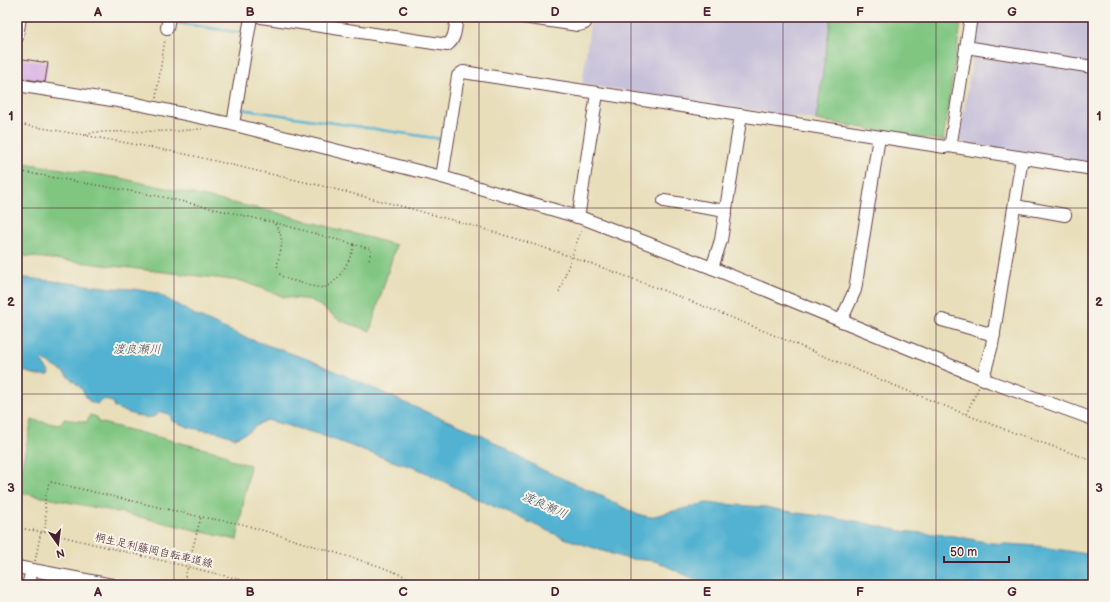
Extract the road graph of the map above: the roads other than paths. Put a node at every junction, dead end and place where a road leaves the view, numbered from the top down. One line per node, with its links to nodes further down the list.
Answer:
1 (20, 17): 8 (street)
2 (251, 17): 14 (street)
3 (261, 17): 4 (street)
4 (456, 17)
5 (523, 17): 6 (street)
6 (586, 17)
7 (971, 17): 9 (street)
8 (17, 37)
9 (966, 47): 10 (street); 16 (street)
10 (1093, 67)
11 (17, 85): 14 (street)
12 (597, 93): 13 (street); 19 (street); 24 (street)
13 (741, 115): 15 (street); 22 (street)
14 (233, 124): 19 (street)
15 (879, 137): 16 (street); 27 (street)
16 (950, 144): 17 (street)
17 (1022, 158): 18 (street); 21 (street)
18 (1093, 169)
19 (442, 178): 24 (street)
20 (664, 201): 22 (street)
21 (1015, 206): 23 (street); 28 (street)
22 (726, 211): 25 (street)
23 (1065, 215)
24 (579, 222): 25 (street)
25 (712, 268): 27 (street)
26 (942, 320): 28 (street)
27 (841, 321): 29 (street)
28 (994, 335): 29 (street)
29 (983, 378): 30 (street)
30 (1093, 419)
31 (34, 565): 32 (street); 33 (street); 34 (street)
32 (17, 567)
33 (28, 585)
34 (112, 585)

